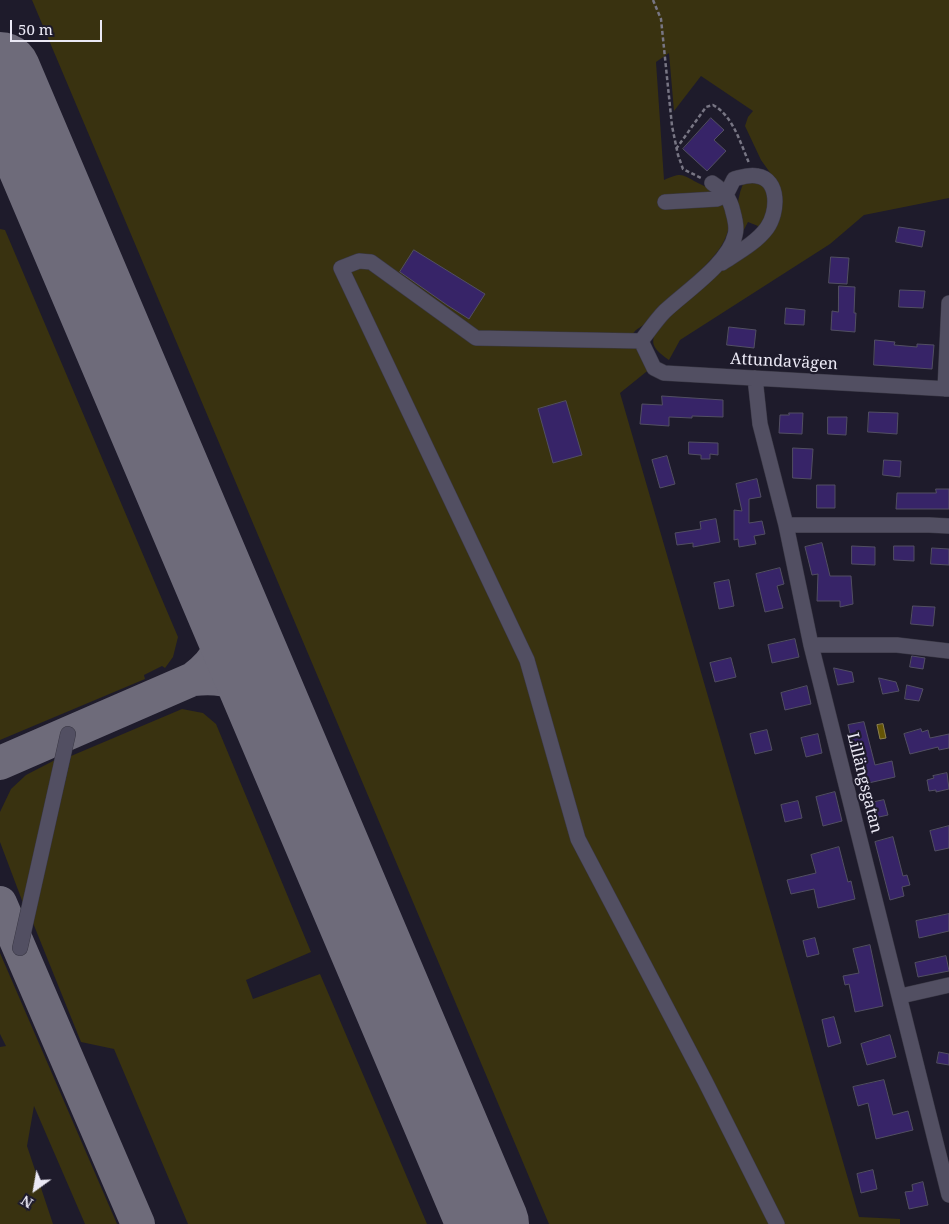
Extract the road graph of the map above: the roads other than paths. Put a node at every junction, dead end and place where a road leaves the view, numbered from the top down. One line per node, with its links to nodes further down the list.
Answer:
1 (712, 183): 2 (street)
2 (726, 194): 3 (street); 4 (street); 4 (street)
3 (665, 202)
4 (714, 268): 6 (street)
5 (949, 303): 8 (street, Attundavägen)
6 (640, 341): 7 (street, Attundavägen); 18 (street)
7 (755, 378): 8 (street, Attundavägen); 9 (street, Lillängsgatan)
8 (947, 389)
9 (786, 525): 10 (street); 11 (street, Lillängsgatan)
10 (949, 526)
11 (812, 645): 12 (street); 16 (street, Lillängsgatan)
12 (949, 651)
13 (68, 734): 14 (street)
14 (20, 948)
15 (949, 985): 16 (street)
16 (901, 996): 17 (street, Lillängsgatan)
17 (949, 1195)
18 (777, 1224)

